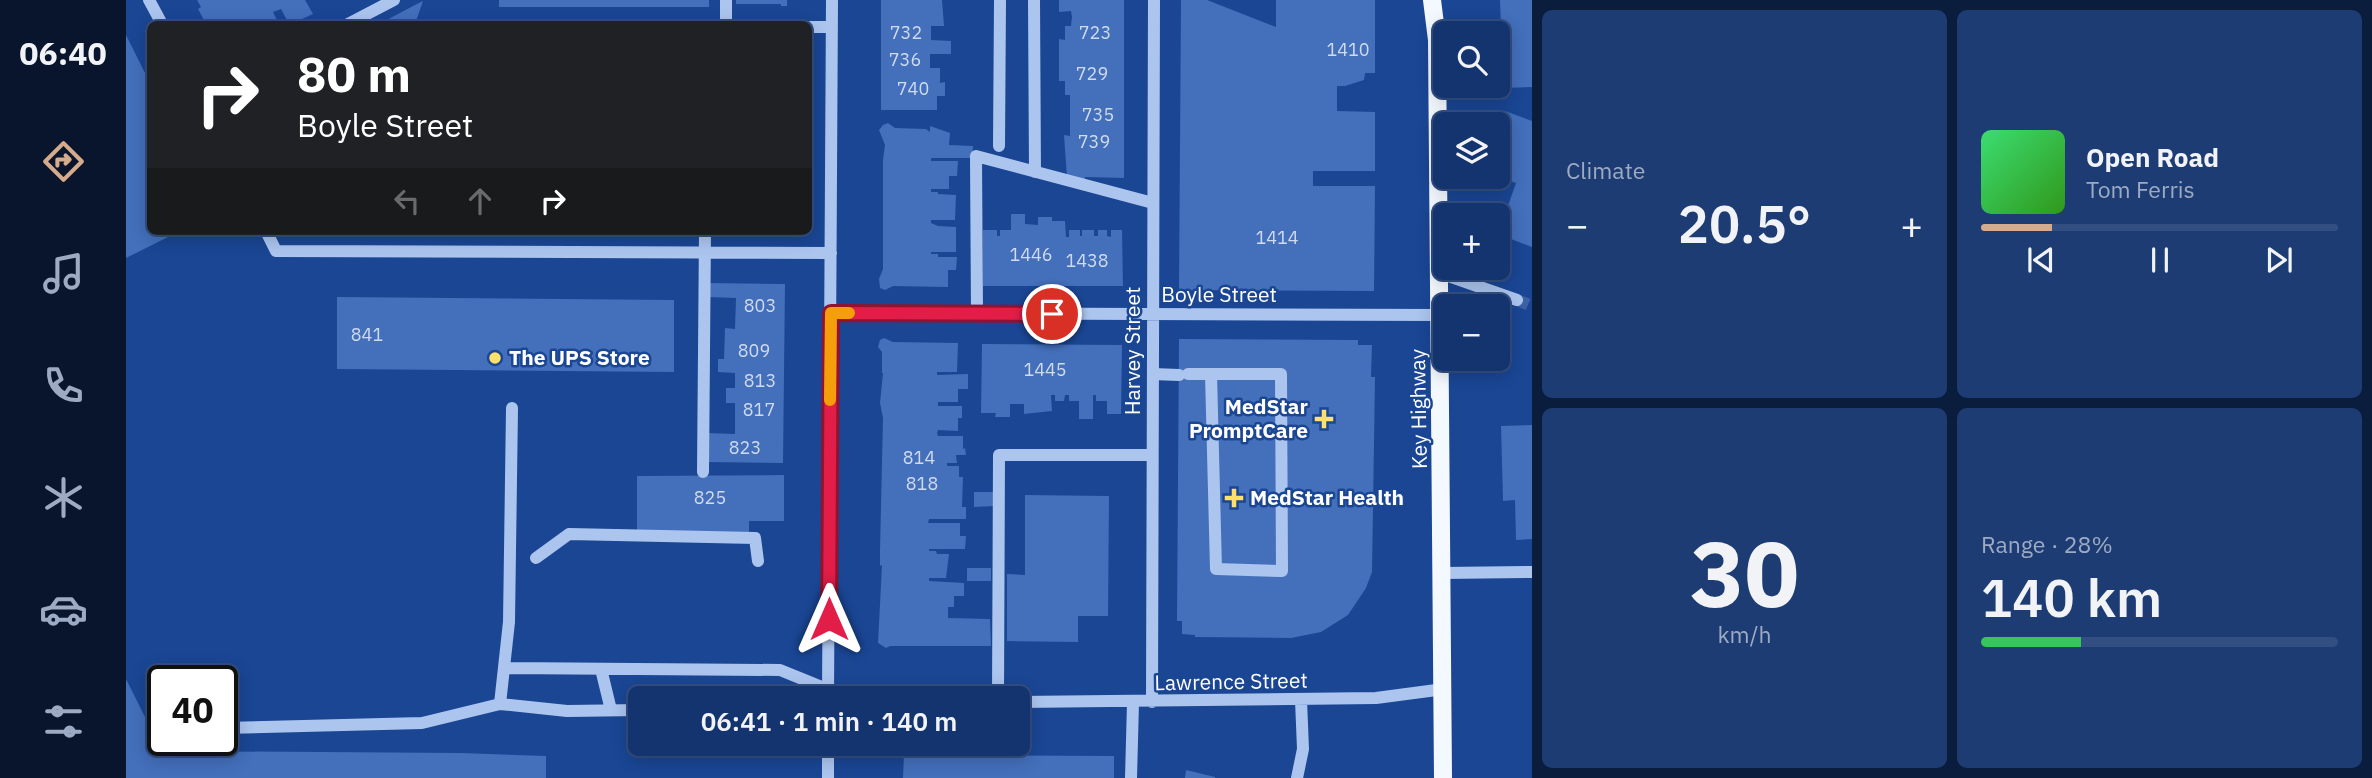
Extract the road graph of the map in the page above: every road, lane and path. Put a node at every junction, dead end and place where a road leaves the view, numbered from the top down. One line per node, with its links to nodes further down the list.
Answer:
1 (149, 0): 10 (street)
2 (394, 0): 11 (street)
3 (726, 0): 12 (street)
4 (832, 0): 16 (street)
5 (1000, 0): 18 (street)
6 (1034, 0): 19 (street)
7 (1154, 0): 20 (street, Harvey Street)
8 (1432, 0): 13 (main road, Key Highway)
9 (1444, 0): 14 (main road, Key Highway)
10 (160, 21)
11 (354, 21)
12 (726, 21)
13 (1435, 21)
14 (1440, 21)
15 (812, 27): 16 (street)
16 (832, 27): 25 (street)
17 (1438, 98): 21 (main road, Key Highway)
18 (999, 146)
19 (1035, 172): 20 (street); 29 (street)
20 (1153, 203): 30 (street, Harvey Street)
21 (1439, 203)
22 (268, 235): 24 (street)
23 (705, 235): 24 (street)
24 (705, 253): 25 (street); 37 (street)
25 (831, 253): 28 (street)
26 (1460, 280): 27 (street)
27 (1517, 300)
28 (831, 313): 29 (street, Boyle Street); 45 (street)
29 (977, 314): 30 (street, Boyle Street)
30 (1153, 314): 31 (street, Boyle Street); 33 (street, Harvey Street)
31 (1433, 315)
32 (1441, 371): 41 (main road, Key Highway)
33 (1153, 374): 34 (street); 36 (street, Harvey Street)
34 (1211, 374): 34 (street)
35 (512, 408): 42 (street)
36 (1152, 455): 46 (street); 50 (street, Harvey Street)
37 (703, 472)
38 (536, 558): 39 (street)
39 (758, 561)
40 (1532, 572): 41 (street)
41 (1443, 573): 47 (main road, Key Highway)
42 (504, 668): 43 (street); 52 (street)
43 (601, 669): 44 (street); 53 (street)
44 (811, 686)
45 (828, 686)
46 (998, 686)
47 (1444, 689): 48 (street, Lawrence Street); 60 (main road, Key Highway)
48 (1301, 699): 50 (street, Lawrence Street); 59 (street)
49 (1030, 702): 51 (street, Lawrence Street)
50 (1152, 702): 51 (street, Lawrence Street)
51 (1133, 703): 58 (street)
52 (500, 705): 53 (street); 55 (street)
53 (611, 710): 54 (street)
54 (628, 710)
55 (238, 728)
56 (828, 756): 57 (street)
57 (828, 778)
58 (1131, 778)
59 (1297, 778)
60 (1443, 778)

